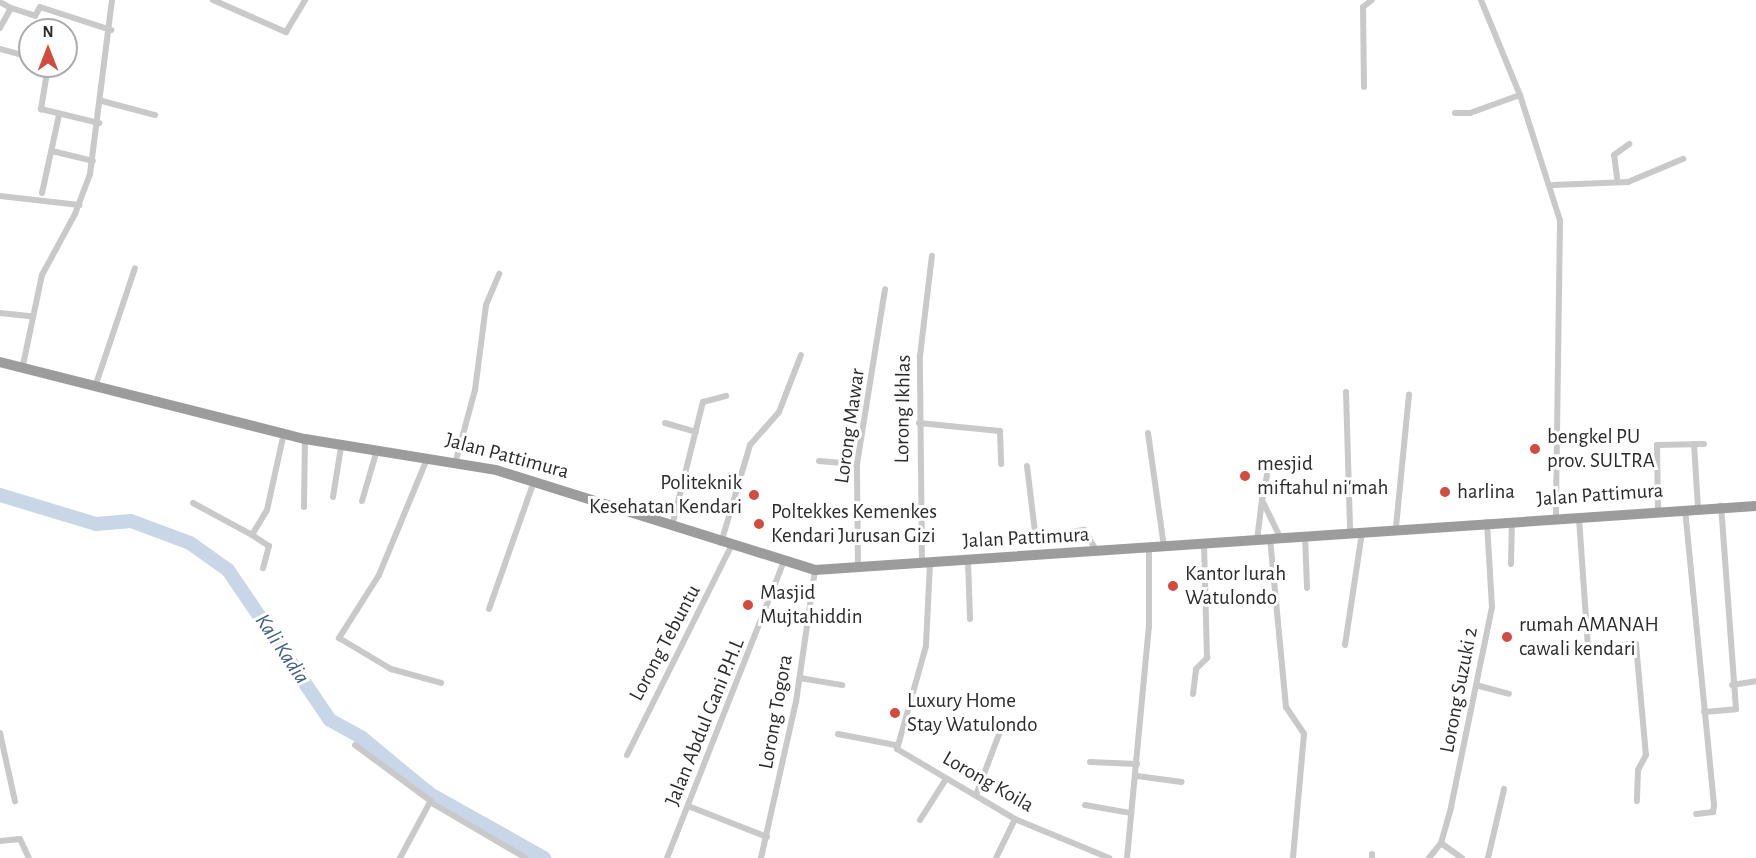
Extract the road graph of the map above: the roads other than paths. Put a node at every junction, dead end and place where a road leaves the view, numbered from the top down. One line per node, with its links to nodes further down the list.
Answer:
1 (112, 0): 9 (street)
2 (213, 0): 3 (street)
3 (305, 0)
4 (1372, 0): 13 (street)
5 (1481, 0): 14 (street)
6 (0, 2): 7 (street)
7 (11, 8): 8 (street); 9 (street)
8 (0, 28)
9 (111, 30): 15 (street)
10 (0, 49): 11 (street)
11 (18, 54)
12 (46, 78): 17 (street)
13 (1364, 87)
14 (1520, 95): 16 (street); 25 (street)
15 (102, 101): 18 (street); 19 (street)
16 (1455, 112)
17 (59, 115): 19 (street); 21 (street)
18 (155, 115)
19 (99, 123): 23 (street)
20 (1629, 144): 24 (street)
21 (52, 151): 23 (street); 26 (street)
22 (1683, 159): 24 (street)
23 (93, 160): 28 (street)
24 (1617, 178): 25 (street)
25 (1553, 185): 71 (street)
26 (42, 194)
27 (0, 196): 28 (street)
28 (79, 205): 34 (street)
29 (932, 256): 43 (street, Lorong Ikhlas)
30 (135, 268): 38 (street)
31 (499, 274): 53 (street)
32 (885, 289): 55 (street, Lorong Mawar)
33 (0, 313): 34 (street)
34 (31, 316): 37 (street)
35 (801, 355): 82 (street, Lorong Tebuntu)
36 (0, 362): 37 (highway, Jalan Pattimura)
37 (23, 365): 38 (highway, Jalan Pattimura)
38 (96, 384): 45 (highway, Jalan Pattimura)
39 (1346, 392): 77 (street)
40 (1409, 395): 75 (street)
41 (726, 396): 44 (street)
42 (665, 423): 44 (street)
43 (919, 423): 56 (street); 88 (street, Lorong Ikhlas)
44 (696, 432): 74 (street)
45 (284, 433): 47 (highway, Jalan Pattimura); 78 (street)
46 (1148, 433): 84 (street)
47 (305, 439): 50 (highway, Jalan Pattimura); 66 (street)
48 (1694, 444): 49 (street); 67 (street); 69 (street)
49 (1704, 444)
50 (341, 447): 51 (highway, Jalan Pattimura); 60 (street)
51 (377, 450): 52 (highway, Jalan Pattimura); 62 (street)
52 (428, 455): 53 (highway, Jalan Pattimura); 100 (street)
53 (456, 460): 59 (highway, Jalan Pattimura)
54 (819, 461): 55 (street)
55 (857, 464): 92 (street, Lorong Mawar)
56 (1001, 464)
57 (1027, 466): 86 (street)
58 (1267, 475): 61 (street)
59 (534, 480): 74 (highway, Jalan Pattimura); 95 (street)
60 (333, 497)
61 (1262, 500): 80 (street); 81 (street)
62 (362, 501)
63 (192, 503): 78 (street)
64 (1721, 506): 65 (highway, Jalan Pattimura); 67 (highway, Jalan Pattimura); 102 (street)
65 (1756, 506)
66 (304, 507)
67 (1698, 507): 68 (highway, Jalan Pattimura)
68 (1685, 509): 69 (highway, Jalan Pattimura); 106 (street)
69 (1658, 510): 70 (highway, Jalan Pattimura)
70 (1579, 515): 71 (highway, Jalan Pattimura); 122 (street)
71 (1556, 517): 73 (highway, Jalan Pattimura)
72 (1487, 521): 73 (highway, Jalan Pattimura); 75 (highway, Jalan Pattimura); 101 (street, Lorong Suzuki 2)
73 (1512, 521): 90 (street)
74 (672, 527): 82 (highway, Jalan Pattimura)
75 (1396, 527): 76 (highway, Jalan Pattimura)
76 (1362, 529): 77 (highway, Jalan Pattimura); 97 (street)
77 (1350, 530): 79 (highway, Jalan Pattimura)
78 (252, 535): 91 (street)
79 (1305, 535): 80 (highway, Jalan Pattimura); 94 (street)
80 (1275, 537): 81 (highway, Jalan Pattimura); 141 (street)
81 (1257, 540): 83 (highway, Jalan Pattimura)
82 (726, 545): 89 (highway, Jalan Pattimura); 113 (street, Lorong Tebuntu)
83 (1204, 545): 84 (highway, Jalan Pattimura); 104 (street)
84 (1164, 548): 85 (highway, Jalan Pattimura)
85 (1149, 549): 86 (highway, Jalan Pattimura); 115 (street)
86 (1098, 553): 87 (highway, Jalan Pattimura)
87 (968, 561): 88 (highway, Jalan Pattimura); 96 (street)
88 (926, 563): 92 (highway, Jalan Pattimura); 111 (street)
89 (783, 564): 93 (highway, Jalan Pattimura); 124 (street, Jalan Abdul Gani P.H.L)
90 (1511, 564)
91 (263, 568)
92 (858, 568): 93 (highway, Jalan Pattimura)
93 (815, 570): 98 (street, Lorong Togora)
94 (1307, 588)
95 (489, 609)
96 (970, 619)
97 (1345, 645)
98 (800, 678): 103 (street); 130 (street, Lorong Togora)
99 (1756, 681): 102 (street)
100 (441, 683)
101 (1476, 685): 105 (street); 132 (street, Lorong Suzuki 2)
102 (1732, 685): 106 (street)
103 (842, 686)
104 (1193, 694)
105 (1509, 694)
106 (1704, 712): 127 (street)
107 (0, 733): 112 (street)
108 (838, 734): 111 (street)
109 (999, 734): 120 (street)
110 (355, 745): 123 (street)
111 (895, 746): 117 (street, Lorong Koila)
112 (2, 747): 121 (street)
113 (627, 754)
114 (1090, 762): 115 (street)
115 (1137, 764): 116 (street)
116 (1137, 776): 118 (street); 126 (street)
117 (946, 779): 120 (street, Lorong Koila); 129 (street)
118 (1182, 782)
119 (1504, 789): 144 (street)
120 (976, 795): 128 (street, Lorong Koila)
121 (15, 801)
122 (1637, 801)
123 (432, 802): 134 (street); 135 (street)
124 (688, 806): 130 (street); 136 (street, Jalan Abdul Gani P.H.L)
125 (1085, 806): 126 (street)
126 (1131, 813): 140 (street)
127 (1696, 814)
128 (1015, 819): 138 (street); 139 (street, Lorong Koila)
129 (920, 820)
130 (767, 837): 137 (street, Lorong Togora)
131 (0, 841): 133 (street)
132 (1441, 843): 142 (street, Lorong Suzuki 2); 143 (street)
133 (29, 858)
134 (400, 858)
135 (526, 858)
136 (667, 858)
137 (761, 858)
138 (996, 858)
139 (1109, 858)
140 (1126, 858)
141 (1293, 858)
142 (1429, 858)
143 (1462, 858)
144 (1488, 858)

